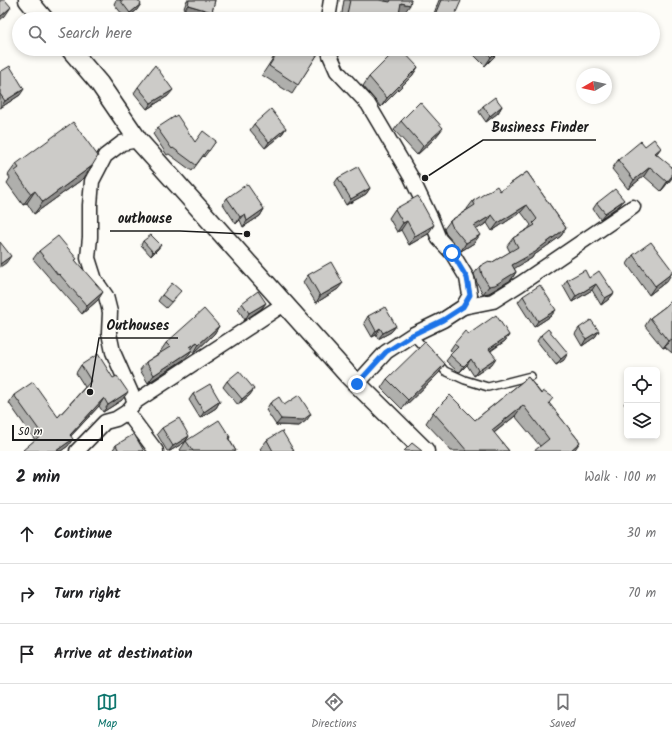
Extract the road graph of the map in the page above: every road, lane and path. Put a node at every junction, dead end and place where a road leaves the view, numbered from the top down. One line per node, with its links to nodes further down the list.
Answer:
1 (28, 0): 3 (street)
2 (331, 0): 4 (street)
3 (38, 12)
4 (329, 12)
5 (76, 56): 7 (street)
6 (330, 56): 10 (street)
7 (138, 140): 9 (street); 14 (street)
8 (632, 206): 10 (street)
9 (284, 304): 13 (street); 14 (street)
10 (463, 307): 11 (street)
11 (412, 335): 12 (lane); 13 (street)
12 (531, 376)
13 (357, 384): 17 (street)
14 (131, 407): 15 (street); 16 (street)
15 (77, 451)
16 (156, 451)
17 (425, 451)

